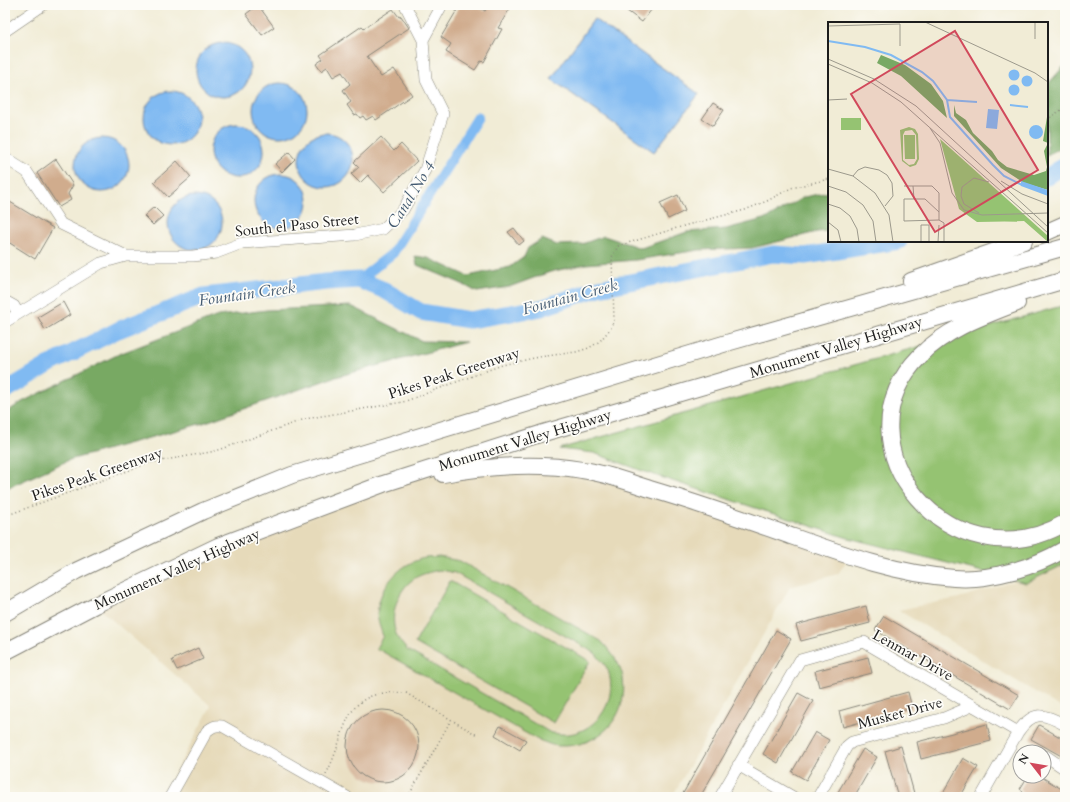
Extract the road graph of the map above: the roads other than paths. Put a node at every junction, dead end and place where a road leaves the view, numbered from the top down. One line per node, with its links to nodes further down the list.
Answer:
1 (43, 5): 4 (street)
2 (405, 5): 5 (street)
3 (442, 5): 5 (street)
4 (5, 31)
5 (423, 40): 11 (street, South el Paso Street)
6 (5, 158): 11 (street)
7 (1065, 224): 8 (highway)
8 (1048, 232)
9 (1021, 242): 17 (highway)
10 (1065, 247): 17 (highway, Monument Valley Highway)
11 (126, 256): 15 (street, South el Paso Street)
12 (1065, 280): 18 (highway, Monument Valley Highway)
13 (1065, 285): 19 (highway)
14 (5, 301): 15 (street)
15 (18, 314): 16 (street, South el Paso Street)
16 (5, 322)
17 (766, 332): 21 (highway, Monument Valley Highway)
18 (383, 484): 20 (highway); 22 (highway, Monument Valley Highway)
19 (1065, 523)
20 (1065, 549)
21 (5, 614)
22 (7, 651)
23 (972, 706): 25 (street, Lenmar Drive); 27 (street, Lenmar Drive); 33 (street, Musket Drive)
24 (1065, 725): 25 (street)
25 (1018, 732): 34 (street)
26 (1052, 760): 28 (street)
27 (738, 765): 31 (street, Lenmar Drive); 32 (street)
28 (1065, 769)
29 (170, 797): 30 (street)
30 (346, 797)
31 (720, 797)
32 (792, 797)
33 (818, 797)
34 (981, 797)

